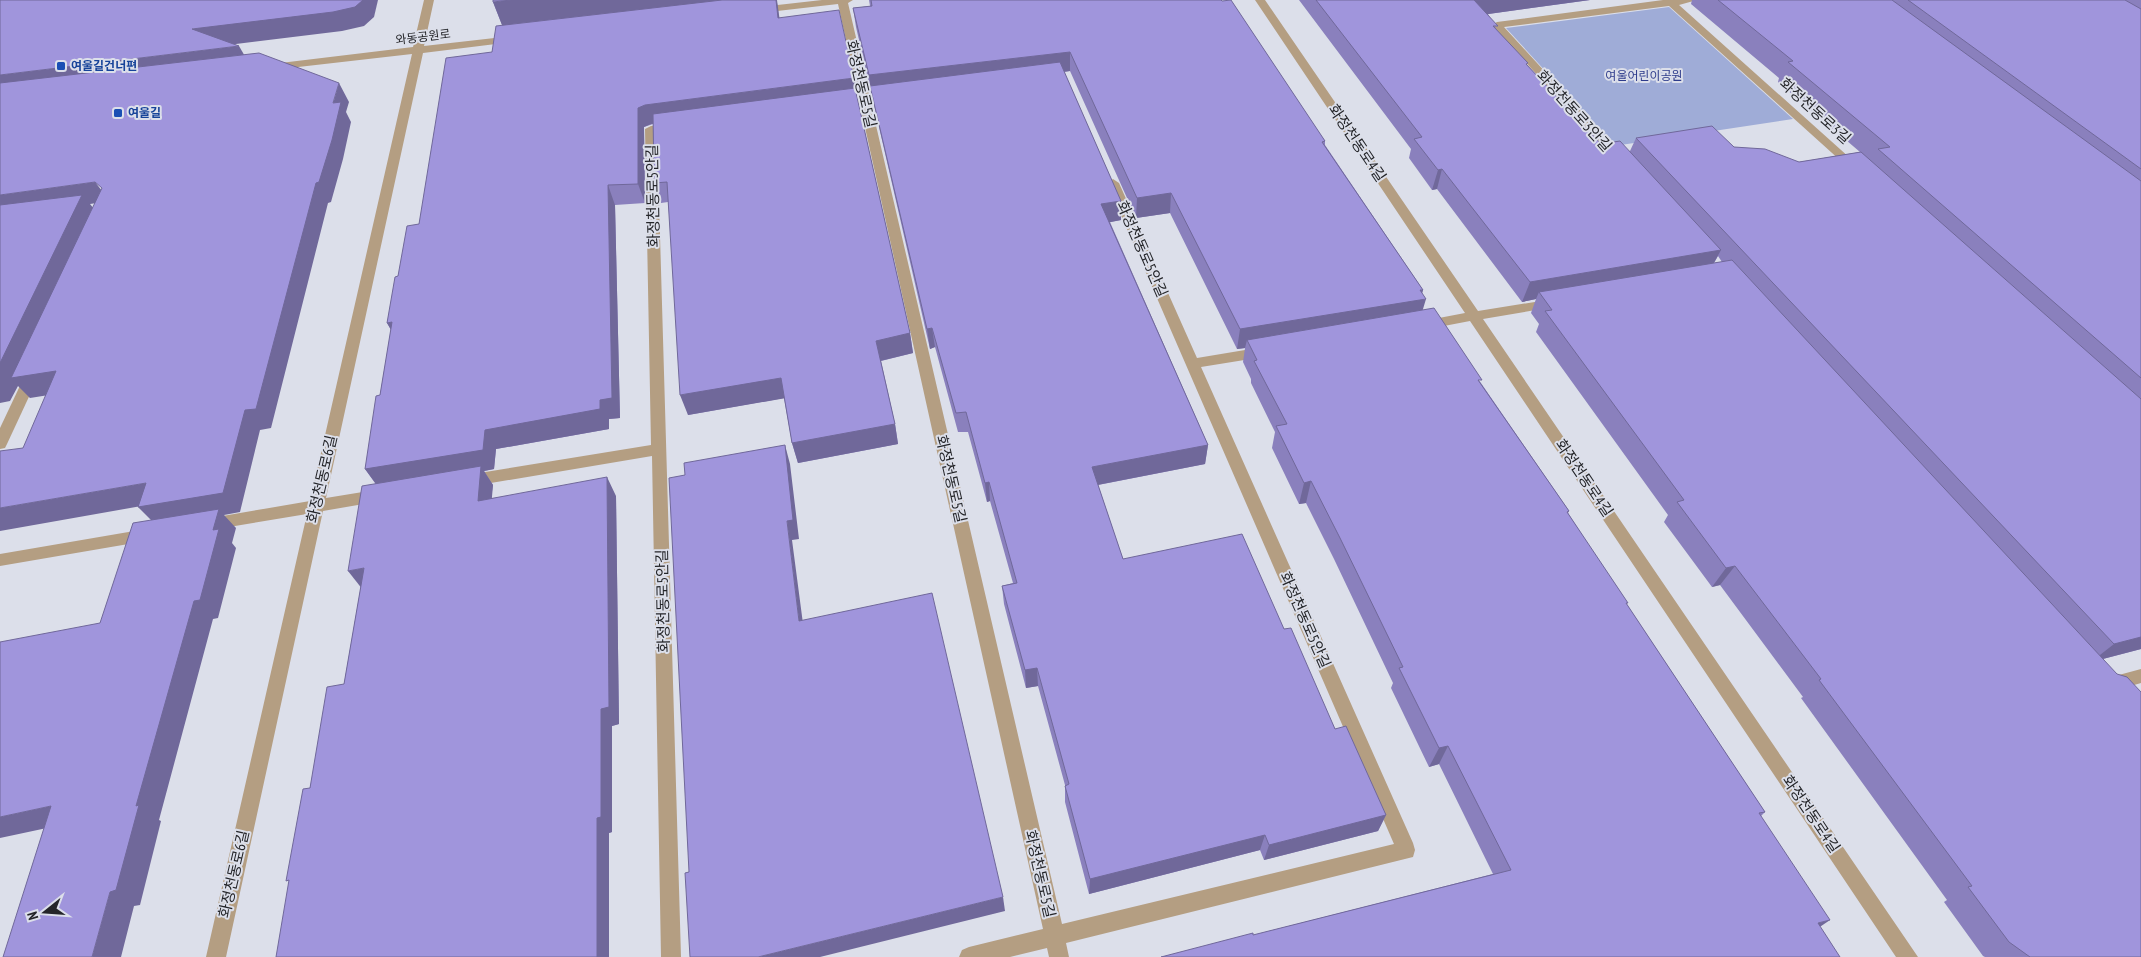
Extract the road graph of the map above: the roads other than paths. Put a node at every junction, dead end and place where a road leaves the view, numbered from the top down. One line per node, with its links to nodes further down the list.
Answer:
1 (429, 0): 8 (street, 화정천동로6길)
2 (844, 0): 6 (street); 11 (street, 화정천동로5길)
3 (1260, 0): 18 (street, 화정천동로4길)
4 (1692, 0): 5 (street, 화정천동로3안길)
5 (1669, 1): 14 (street, 화정천동로3안길); 16 (street, 화정천동로3길)
6 (743, 12)
7 (526, 37): 8 (street, 와동공원로)
8 (418, 50): 9 (street, 와동공원로); 27 (street, 화정천동로6길)
9 (262, 68)
10 (903, 96): 11 (street)
11 (865, 101): 12 (street); 33 (street, 화정천동로5길)
12 (826, 106)
13 (690, 124): 24 (street, 화정천동로5안길)
14 (1624, 164)
15 (1105, 165): 21 (street, 화정천동로5안길)
16 (1862, 175)
17 (1570, 300): 18 (street)
18 (1474, 316): 19 (street); 38 (street, 화정천동로4길)
19 (1406, 328)
20 (1280, 349): 21 (street)
21 (1192, 363): 33 (street, 화정천동로5안길)
22 (36, 365): 23 (street)
23 (0, 444)
24 (659, 448): 25 (street); 35 (street, 화정천동로5안길)
25 (453, 483)
26 (394, 493): 27 (street)
27 (316, 506): 28 (street); 34 (street, 화정천동로6길)
28 (192, 527)
29 (163, 532): 30 (street)
30 (0, 560)
31 (2141, 676): 32 (street)
32 (2093, 679)
33 (1054, 936): 36 (street, 화정천동로5안길); 37 (street, 화정천동로5길)
34 (216, 957)
35 (671, 957)
36 (970, 957)
37 (1059, 957)
38 (1908, 957)

